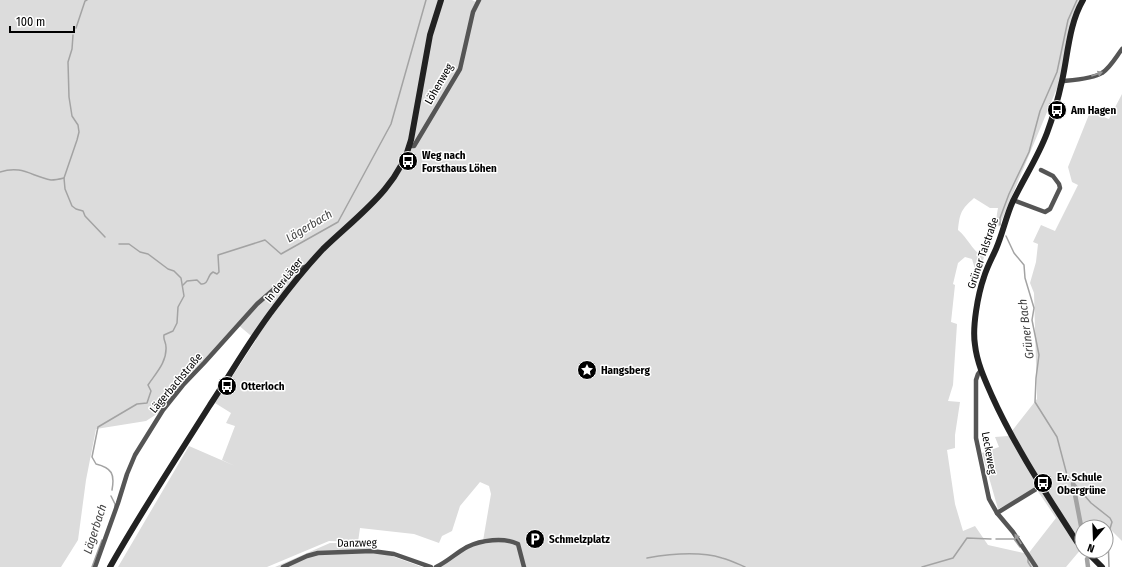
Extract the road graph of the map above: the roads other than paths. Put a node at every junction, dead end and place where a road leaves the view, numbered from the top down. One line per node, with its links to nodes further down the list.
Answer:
1 (441, 0): 6 (main road, In der Läger)
2 (479, 0): 6 (street, Löhenweg)
3 (1083, 0): 5 (main road, Grüner Talstraße)
4 (1122, 49): 5 (street, one-way to 4)
5 (1062, 81): 8 (main road, Grüner Talstraße)
6 (409, 146): 9 (main road, In der Läger)
7 (1041, 170): 8 (street)
8 (1013, 200): 10 (main road, Grüner Talstraße)
9 (308, 266): 15 (street, Lägerbachstraße); 16 (main road, In der Läger)
10 (981, 370): 11 (main road, Grüner Talstraße); 12 (street, Leckeweg)
11 (1042, 486): 12 (street); 13 (main road, Grüner Talstraße)
12 (997, 513): 21 (street, Leckeweg, one-way to 12)
13 (1074, 537)
14 (1094, 559): 22 (main road)
15 (96, 567)
16 (110, 567)
17 (283, 567): 18 (street, Danzweg)
18 (431, 567)
19 (436, 567): 20 (street)
20 (524, 567)
21 (1036, 567)
22 (1102, 567)

